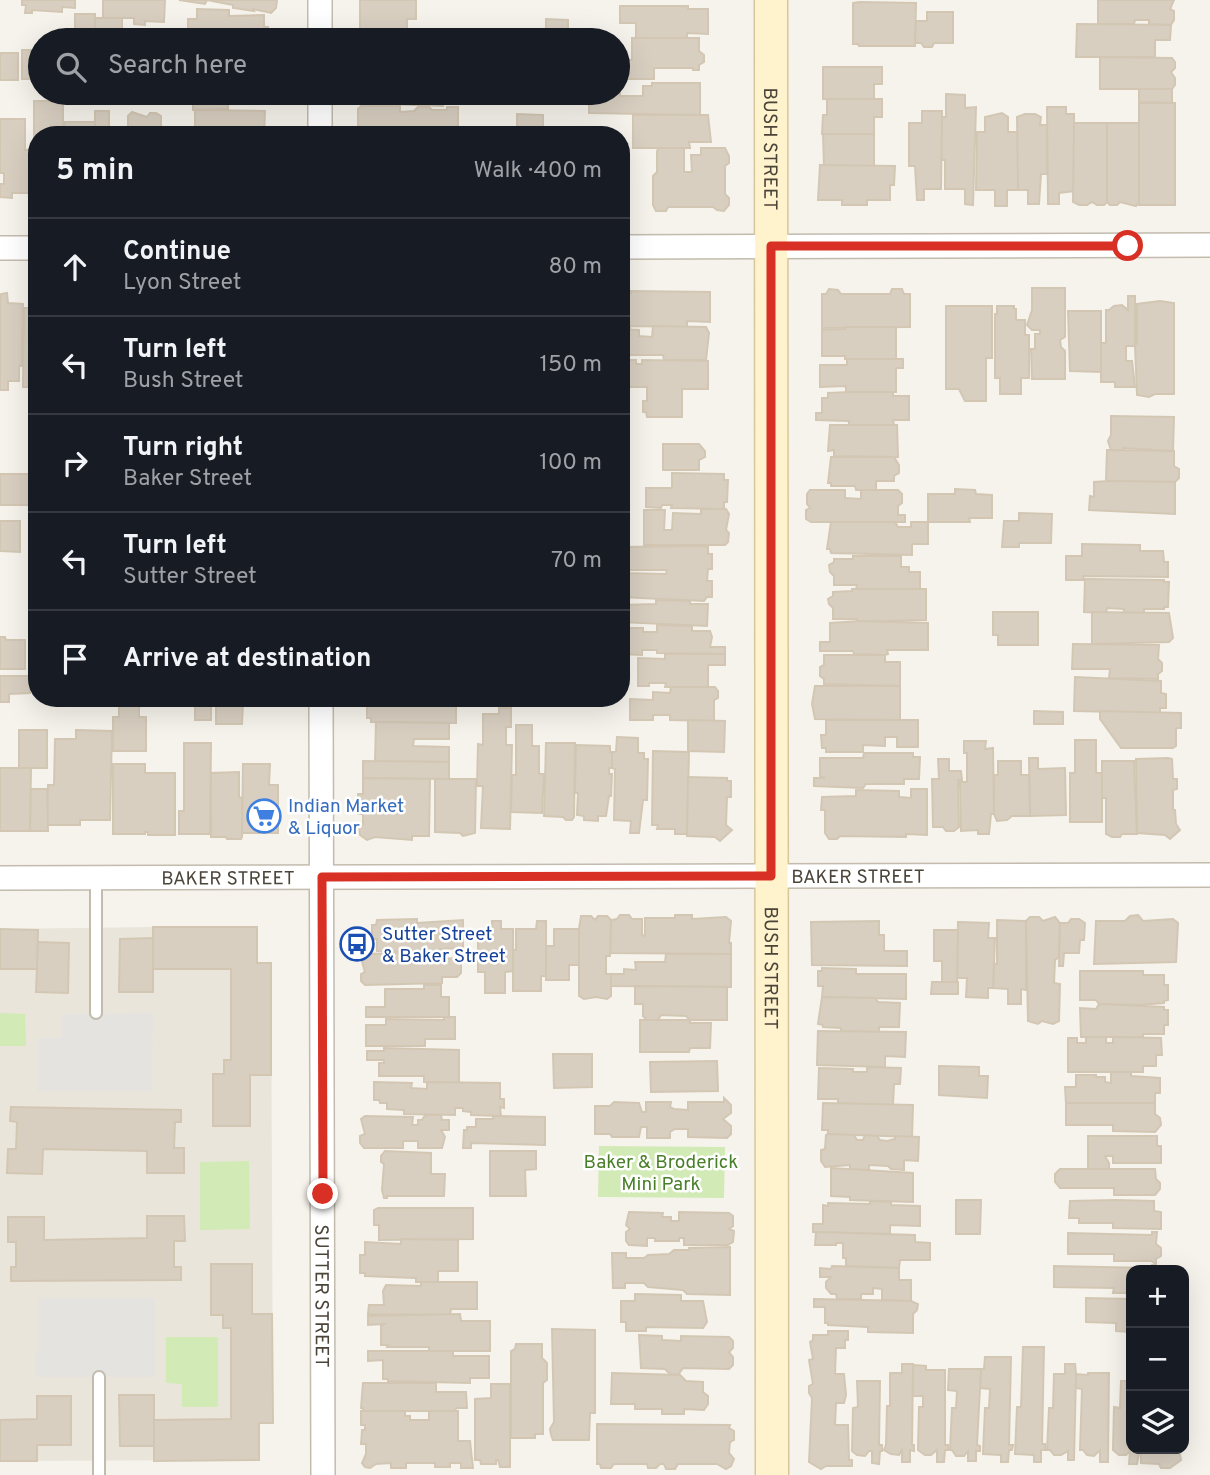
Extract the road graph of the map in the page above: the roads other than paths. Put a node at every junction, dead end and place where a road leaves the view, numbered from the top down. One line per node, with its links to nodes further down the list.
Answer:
1 (320, 0): 3 (street)
2 (771, 0): 7 (main road, BUSH STREET)
3 (320, 28)
4 (320, 105): 5 (street)
5 (320, 126)
6 (1210, 245): 7 (street)
7 (771, 246): 8 (street); 13 (main road, BUSH STREET)
8 (630, 247)
9 (0, 248): 10 (street)
10 (28, 248)
11 (321, 707): 16 (street, SUTTER STREET)
12 (1210, 875): 13 (street, BAKER STREET)
13 (771, 876): 16 (street, BAKER STREET); 21 (main road, BUSH STREET)
14 (0, 877): 15 (street, BAKER STREET)
15 (96, 877): 16 (street, BAKER STREET); 17 (lane)
16 (322, 877): 20 (street, SUTTER STREET)
17 (96, 1013)
18 (99, 1377): 19 (lane)
19 (99, 1475)
20 (323, 1475)
21 (772, 1475)

